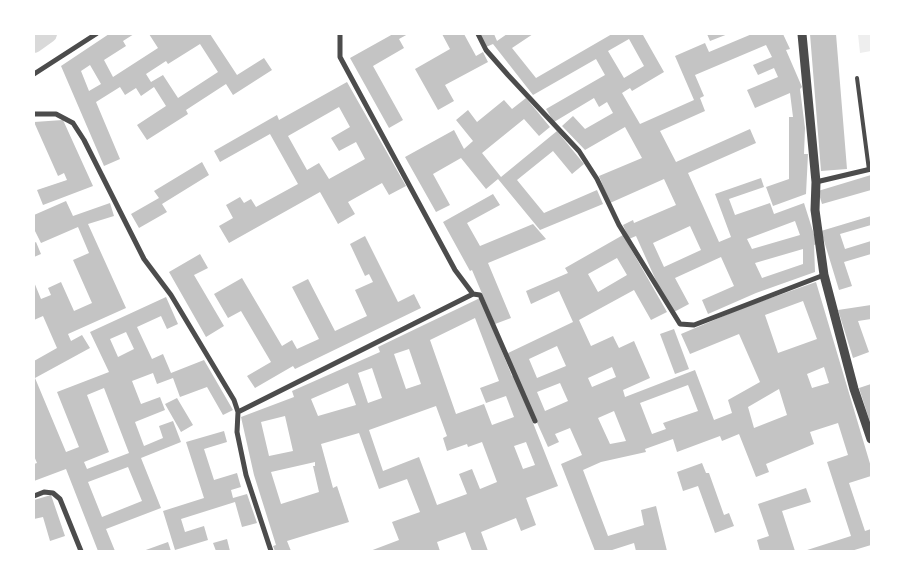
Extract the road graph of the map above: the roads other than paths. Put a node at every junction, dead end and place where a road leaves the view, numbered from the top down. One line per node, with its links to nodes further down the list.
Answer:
1 (96, 34): 5 (street)
2 (340, 34): 11 (street)
3 (478, 34): 10 (street)
4 (802, 34): 9 (street)
5 (34, 74)
6 (857, 78): 8 (lane)
7 (34, 114): 12 (street)
8 (870, 169): 9 (street)
9 (816, 182): 10 (street)
10 (824, 275): 14 (street)
11 (473, 294): 12 (street); 13 (street)
12 (238, 412): 17 (street)
13 (535, 421)
14 (871, 439)
15 (34, 496): 16 (street)
16 (81, 551)
17 (271, 551)

